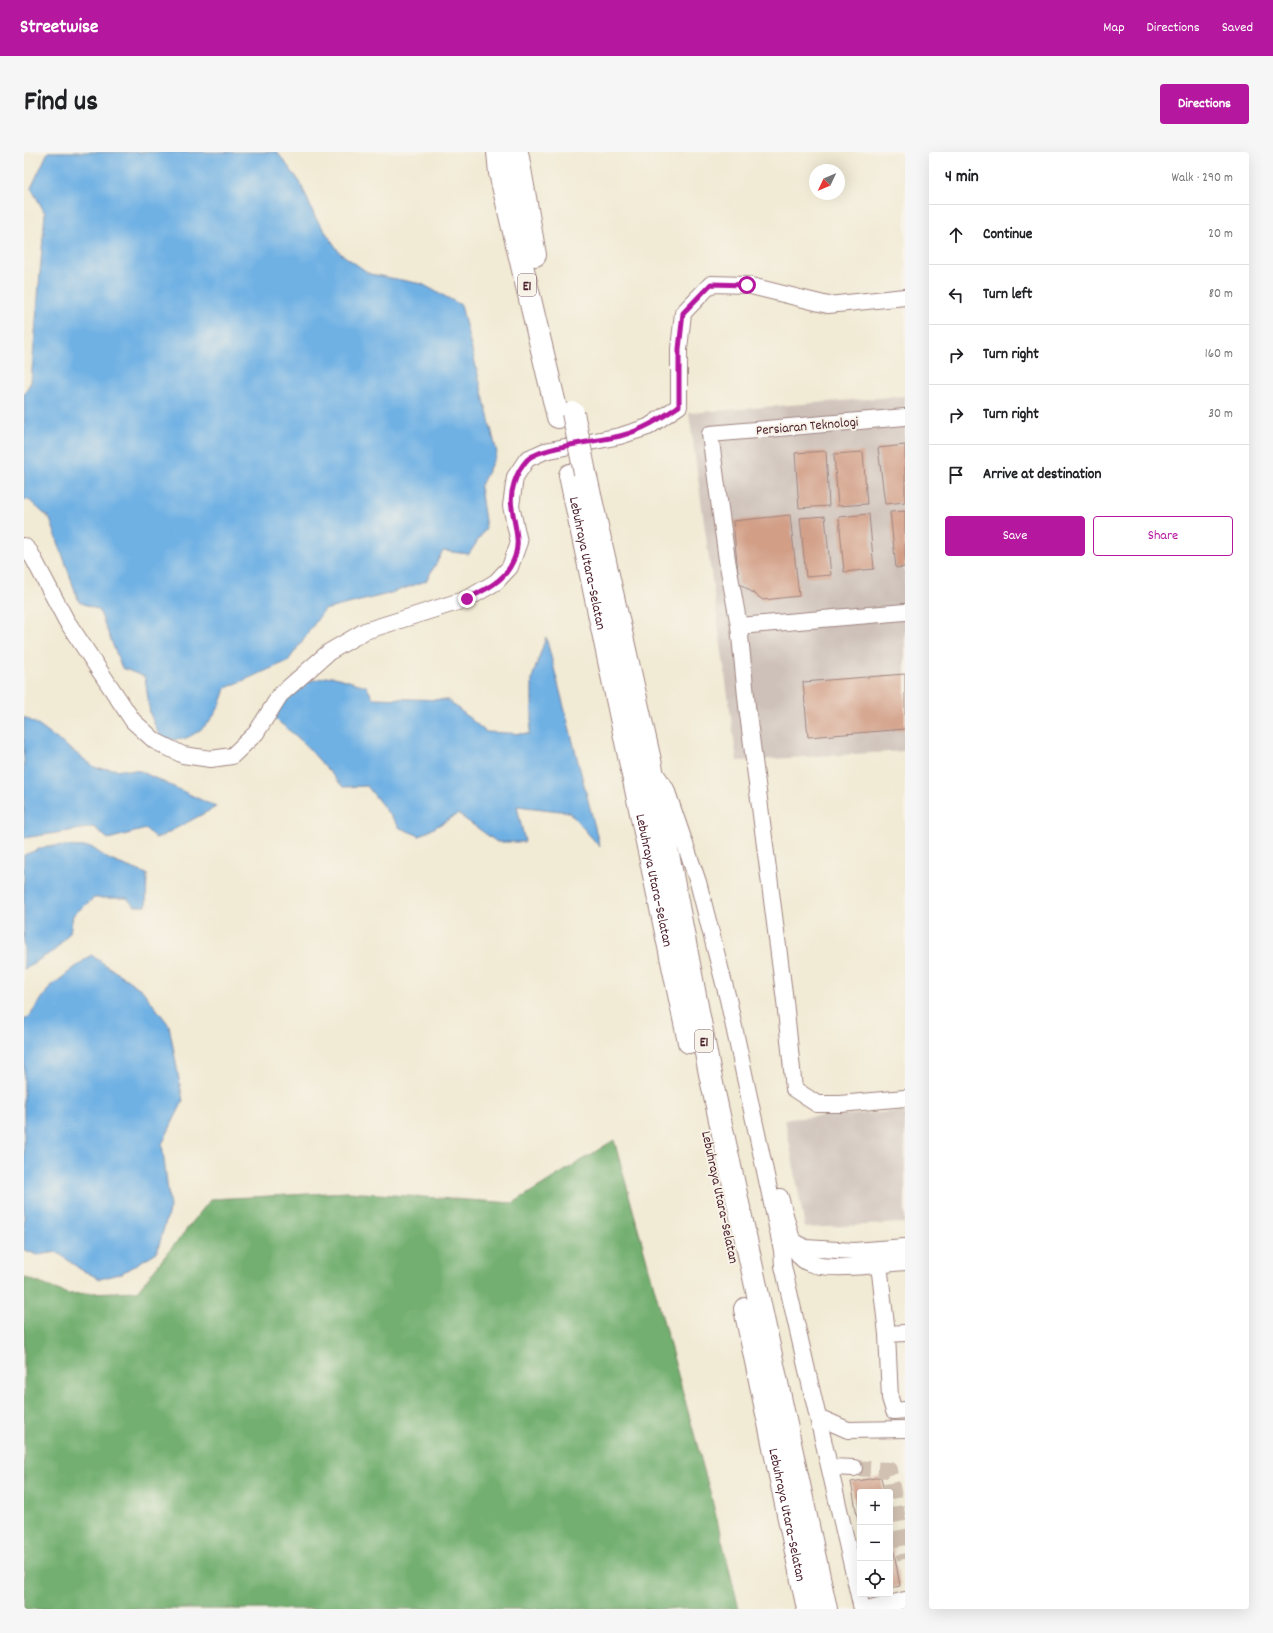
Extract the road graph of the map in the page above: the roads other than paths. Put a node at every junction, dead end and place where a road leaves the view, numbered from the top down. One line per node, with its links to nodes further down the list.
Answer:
1 (498, 152): 4 (highway, Lebuhraya Utara–Selatan / E1)
2 (517, 152): 4 (highway, Lebuhraya Utara–Selatan / E1)
3 (905, 297): 7 (street)
4 (565, 415): 6 (highway, Lebuhraya Utara–Selatan / E1, bridge)
5 (905, 417): 9 (street, Persiaran Teknologi)
6 (578, 474): 10 (highway, Lebuhraya Utara–Selatan / E1); 25 (highway, Lebuhraya Utara–Selatan / E1)
7 (24, 546)
8 (905, 612): 9 (street)
9 (739, 626): 12 (street)
10 (651, 765): 11 (street); 26 (highway, Lebuhraya Utara–Selatan / E1)
11 (746, 1083): 13 (street); 20 (street)
12 (905, 1098)
13 (792, 1240): 14 (street); 16 (street)
14 (905, 1247)
15 (905, 1262): 16 (street)
16 (879, 1264): 18 (street)
17 (905, 1333): 18 (street)
18 (887, 1334): 19 (street)
19 (905, 1410)
20 (818, 1417): 21 (street); 22 (street)
21 (905, 1429)
22 (830, 1467): 23 (street); 27 (street)
23 (854, 1468)
24 (905, 1600): 28 (street)
25 (808, 1609)
26 (826, 1609)
27 (862, 1609)
28 (871, 1609)

